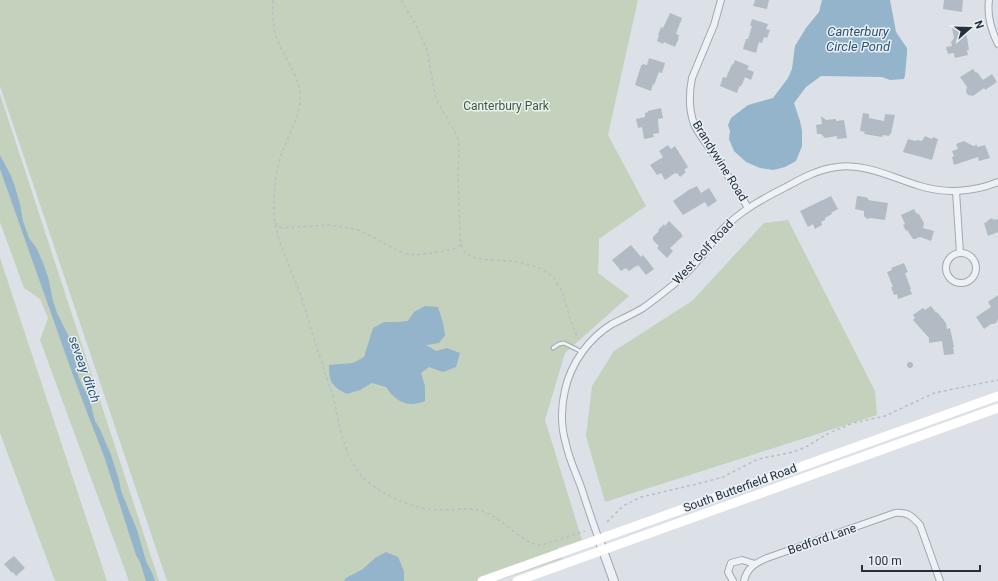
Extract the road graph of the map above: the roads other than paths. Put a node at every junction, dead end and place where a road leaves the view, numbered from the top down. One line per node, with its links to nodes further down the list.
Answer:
1 (721, 0): 6 (street, Brandywine Road)
2 (989, 0): 3 (street)
3 (998, 44)
4 (998, 182): 5 (street, West Golf Road)
5 (956, 191): 6 (street, West Golf Road); 7 (street)
6 (748, 208): 9 (street, West Golf Road)
7 (960, 253): 7 (street)
8 (554, 348): 9 (lane)
9 (582, 352): 12 (street, West Golf Road)
10 (998, 396): 12 (main road, South Butterfield Road)
11 (998, 408): 12 (main road, South Butterfield Road)
12 (601, 545): 14 (main road, South Butterfield Road); 15 (main road, South Butterfield Road); 16 (street, West Golf Road)
13 (755, 564): 17 (street); 18 (street); 19 (street, Bedford Lane)
14 (482, 581)
15 (517, 581)
16 (614, 581)
17 (733, 581)
18 (744, 581)
19 (940, 581)

